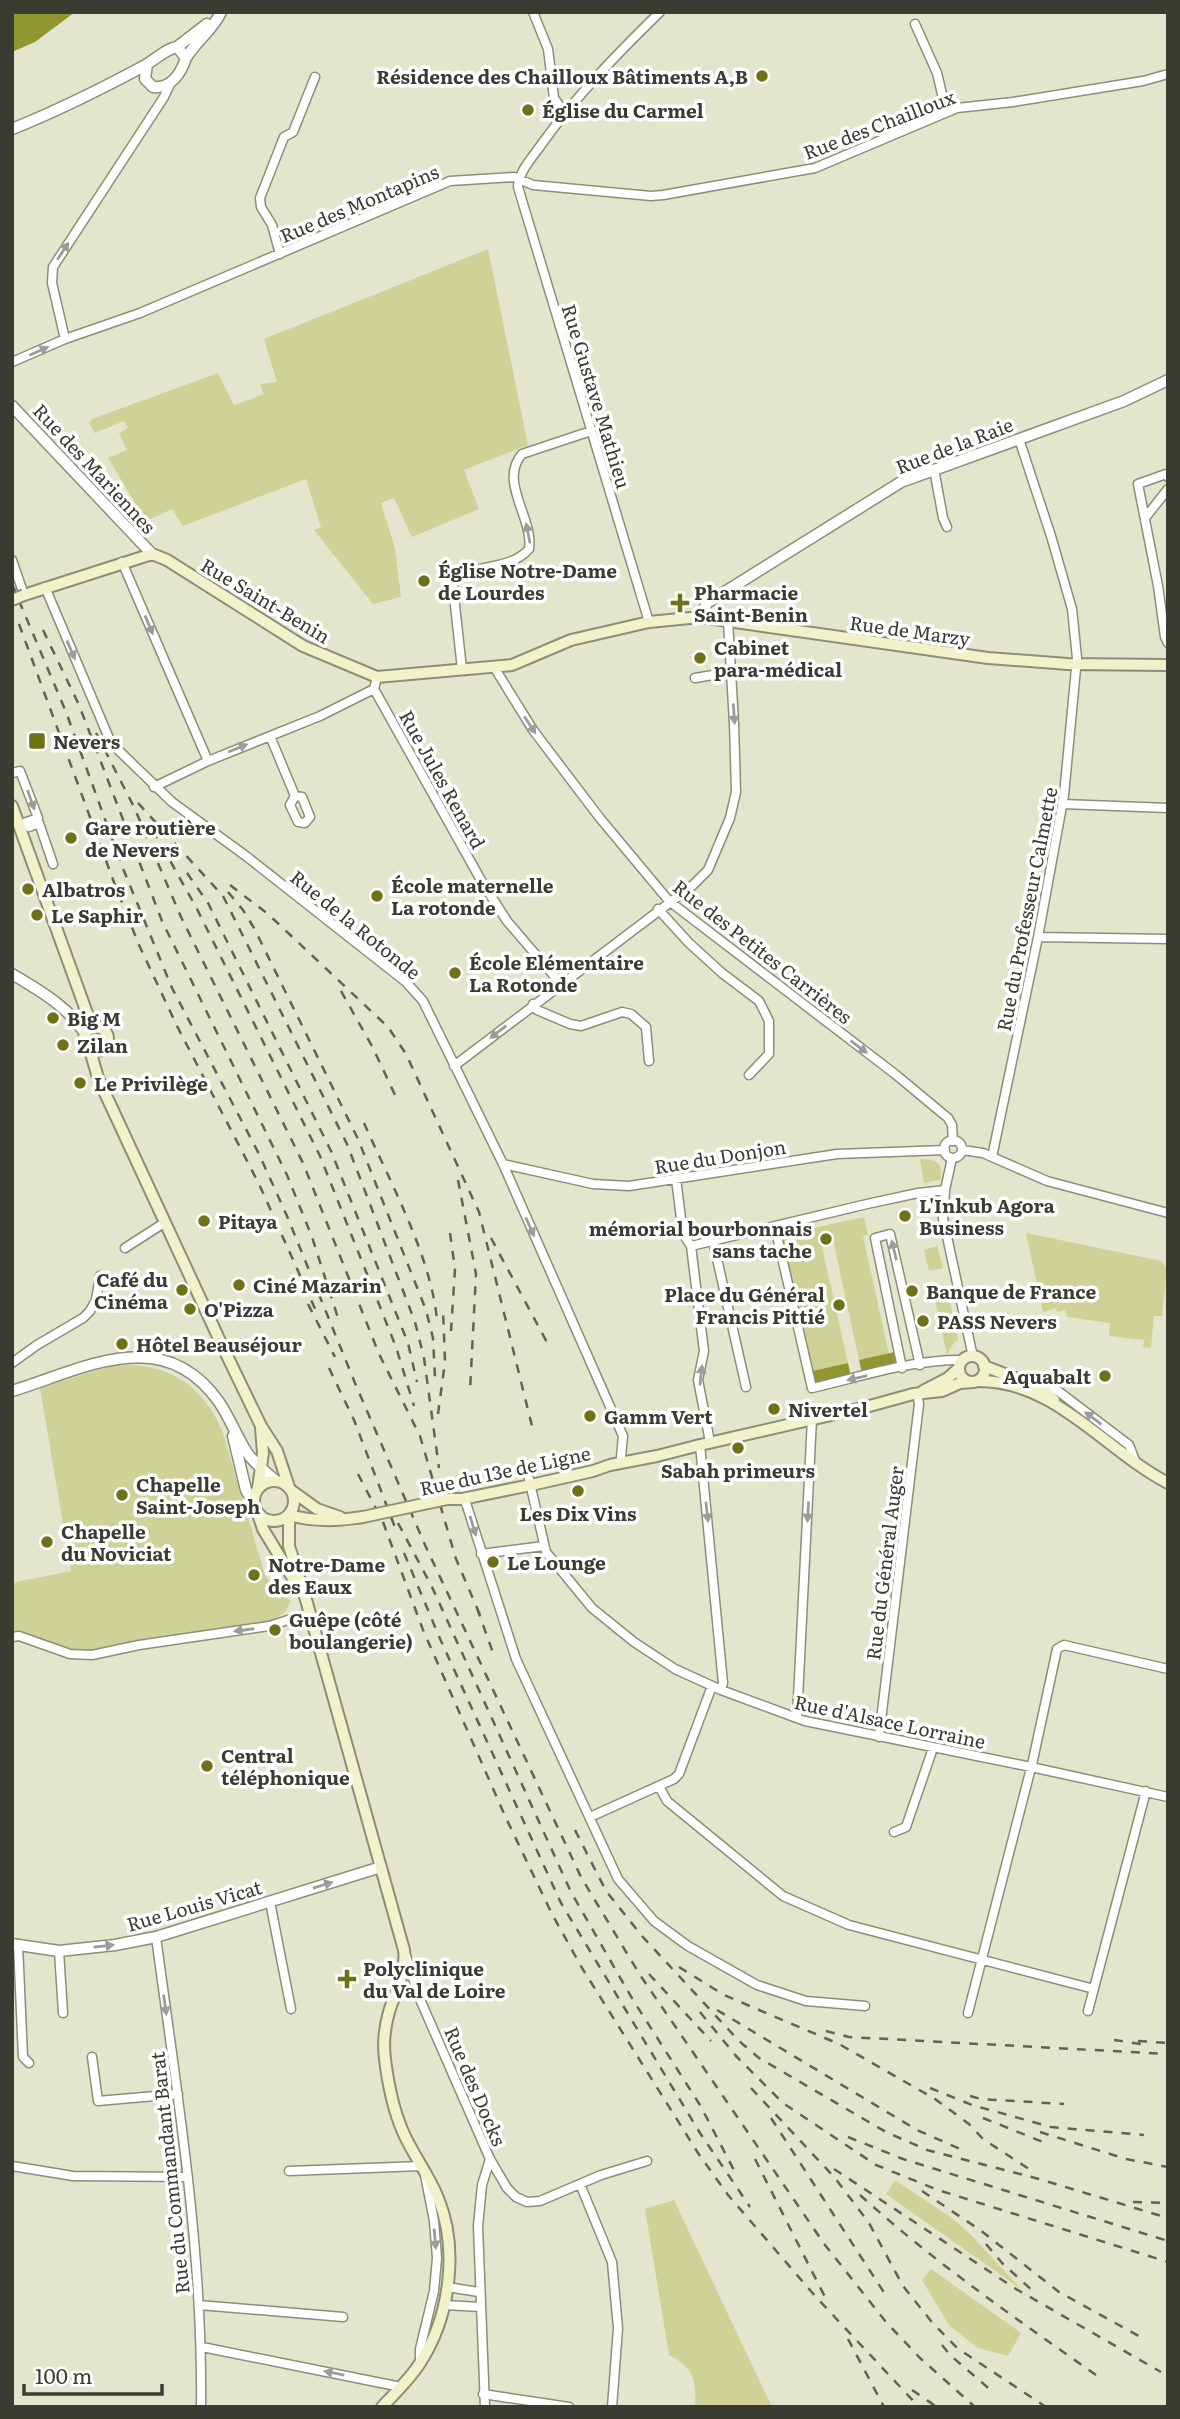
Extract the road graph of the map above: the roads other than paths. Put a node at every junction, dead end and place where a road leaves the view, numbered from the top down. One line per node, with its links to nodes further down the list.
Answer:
1 (221, 12): 5 (street); 6 (street)
2 (533, 12): 14 (street)
3 (660, 12): 14 (street)
4 (915, 24): 13 (street)
5 (177, 47): 6 (street); 7 (street)
6 (186, 58): 12 (street)
7 (147, 64): 10 (street); 11 (street)
8 (1168, 74): 13 (street, Rue des Chailloux)
9 (315, 77): 17 (street)
10 (145, 79): 11 (street); 12 (street)
11 (114, 81): 15 (street)
12 (171, 82): 18 (street, one-way to 12)
13 (946, 111): 16 (street, Rue des Chailloux)
14 (564, 112): 16 (street)
15 (12, 129)
16 (518, 179): 17 (street, Rue des Montapins); 22 (street, Rue Gustave Mathieu)
17 (280, 254): 18 (street, Rue des Montapins)
18 (65, 339): 19 (street, Rue des Montapins, one-way to 18)
19 (12, 362)
20 (1168, 380): 23 (street, Rue de la Raie)
21 (12, 406): 29 (street, Rue des Mariennes)
22 (591, 430): 37 (street, Rue Gustave Mathieu); 42 (street, one-way to 22)
23 (1019, 439): 24 (street, Rue de la Raie); 39 (street, Rue du Professeur Calmette)
24 (934, 469): 28 (street); 35 (street, Rue de la Raie)
25 (1168, 477): 27 (street)
26 (1168, 489): 27 (street)
27 (1145, 518): 38 (street)
28 (947, 527)
29 (152, 554): 31 (main road); 44 (main road, Rue Saint-Benin)
30 (12, 560): 33 (street)
31 (122, 562): 32 (main road); 48 (street, one-way to 48)
32 (45, 587): 33 (main road); 50 (street, Rue de la Rotonde, one-way to 50)
33 (24, 595): 34 (main road, bridge)
34 (12, 600)
35 (700, 617): 36 (main road, Rue de Marzy); 37 (main road, Rue de Marzy)
36 (728, 621): 39 (main road, Rue de Marzy); 43 (street)
37 (649, 622): 41 (main road, Rue Saint-Benin)
38 (1168, 643)
39 (1076, 664): 40 (main road, Rue de Marzy); 52 (street, Rue du Professeur Calmette)
40 (1168, 665)
41 (494, 667): 42 (main road, Rue Saint-Benin); 57 (street, Rue des Petites Carrières, one-way to 57)
42 (462, 669): 44 (main road, Rue Saint-Benin)
43 (731, 672): 45 (street); 57 (street, one-way to 57)
44 (377, 677): 46 (street)
45 (695, 678)
46 (374, 689): 47 (street); 62 (street, Rue Jules Renard)
47 (270, 736): 48 (street, one-way to 47); 51 (street)
48 (208, 761): 50 (street)
49 (12, 773): 55 (street, one-way to 55)
50 (154, 787): 67 (street, Rue de la Rotonde)
51 (295, 796)
52 (1063, 804): 54 (street); 59 (street, Rue du Professeur Calmette)
53 (12, 806): 55 (main road)
54 (1168, 808)
55 (19, 828): 56 (street); 64 (main road)
56 (53, 864)
57 (669, 901): 58 (street); 69 (street, Rue des Petites Carrières, one-way to 69)
58 (659, 909): 62 (street); 68 (street)
59 (1038, 937): 60 (street); 72 (street, Rue du Professeur Calmette)
60 (1168, 939)
61 (12, 974): 64 (street)
62 (561, 984): 63 (street)
63 (533, 1004): 66 (street); 67 (street, one-way to 67)
64 (89, 1030): 65 (main road); 65 (main road)
65 (93, 1054): 78 (main road)
66 (649, 1061)
67 (454, 1066): 74 (street, Rue de la Rotonde)
68 (749, 1075)
69 (953, 1140): 70 (street); 71 (street)
70 (945, 1150): 73 (street); 75 (street, Rue du Donjon)
71 (962, 1150): 72 (street); 73 (street)
72 (992, 1157): 77 (street)
73 (952, 1158): 76 (street)
74 (503, 1164): 75 (street, Rue du Donjon); 100 (street, Rue de la Rotonde, one-way to 100)
75 (676, 1179): 81 (street)
76 (945, 1190): 79 (street); 84 (street)
77 (1168, 1213)
78 (164, 1223): 82 (street); 97 (main road)
79 (775, 1227): 80 (street); 88 (street, one-way to 79)
80 (713, 1241): 81 (street); 91 (street)
81 (691, 1246): 98 (street, one-way to 81)
82 (125, 1248)
83 (100, 1276): 85 (street)
84 (965, 1361): 86 (street); 87 (main road); 89 (main road); 93 (main road, Rue du 13e de Ligne)
85 (12, 1363)
86 (920, 1365): 88 (street); 88 (street, one-way to 88)
87 (984, 1366): 89 (main road); 90 (main road, Rue du 13e de Ligne)
88 (902, 1368)
89 (975, 1381): 93 (main road, Rue du 13e de Ligne); 94 (main road, Rue du 13e de Ligne)
90 (1036, 1386): 94 (main road, Rue du 13e de Ligne); 101 (street, one-way to 90)
91 (746, 1387)
92 (12, 1391): 96 (street)
93 (915, 1394): 95 (main road, Rue du 13e de Ligne); 123 (street, Rue du Général Auger)
94 (1057, 1405): 101 (main road, Rue du 13e de Ligne)
95 (811, 1419): 98 (main road, Rue du 13e de Ligne); 122 (street, one-way to 122)
96 (231, 1426): 102 (street); 111 (street)
97 (261, 1426): 102 (main road); 108 (main road)
98 (705, 1443): 99 (main road, Rue du 13e de Ligne); 121 (street, one-way to 121)
99 (666, 1453): 100 (main road, Rue du 13e de Ligne); 103 (main road, Rue du 13e de Ligne)
100 (621, 1457): 103 (main road, Rue du 13e de Ligne)
101 (1138, 1465): 105 (main road, Rue du 13e de Ligne)
102 (261, 1467): 104 (street); 107 (main road)
103 (551, 1477): 106 (main road, Rue du 13e de Ligne)
104 (275, 1480): 107 (main road); 108 (main road)
105 (1168, 1483)
106 (531, 1487): 109 (main road); 110 (main road, Rue du 13e de Ligne); 115 (street, Rue d'Alsace Lorraine)
107 (258, 1488): 111 (main road)
108 (290, 1489): 113 (main road); 114 (main road, Rue du 13e de Ligne)
109 (447, 1499): 110 (main road, Rue du 13e de Ligne); 114 (main road, Rue du 13e de Ligne, bridge)
110 (461, 1499): 116 (street, one-way to 116)
111 (253, 1502): 112 (main road)
112 (258, 1514): 113 (main road); 117 (main road)
113 (289, 1515): 114 (main road, Rue du 13e de Ligne); 117 (main road)
114 (349, 1519)
115 (544, 1546): 116 (street); 120 (street, Rue d'Alsace Lorraine)
116 (481, 1554): 129 (street)
117 (309, 1608): 118 (street, one-way to 118); 131 (main road)
118 (12, 1637)
119 (1168, 1669): 125 (street)
120 (712, 1686): 121 (street, Rue d'Alsace Lorraine); 126 (street)
121 (721, 1690): 122 (street, Rue d'Alsace Lorraine)
122 (797, 1718): 123 (street, Rue d'Alsace Lorraine)
123 (879, 1737): 124 (street, Rue d'Alsace Lorraine)
124 (933, 1748): 125 (street, Rue d'Alsace Lorraine); 130 (street)
125 (1031, 1767): 127 (street, Rue d'Alsace Lorraine); 137 (street)
126 (659, 1786): 129 (street); 137 (street)
127 (1146, 1791): 128 (street, Rue d'Alsace Lorraine); 138 (street)
128 (1168, 1797)
129 (590, 1818): 139 (street)
130 (894, 1832)
131 (381, 1867): 132 (street, Rue Louis Vicat, one-way to 131); 135 (main road)
132 (270, 1902): 133 (street, Rue Louis Vicat); 140 (street)
133 (156, 1937): 136 (street, Rue Louis Vicat, one-way to 133); 146 (street, Rue du Commandant Barat, one-way to 146)
134 (15, 1944): 136 (street, Rue Louis Vicat); 145 (street)
135 (404, 1950): 147 (street, Rue des Docks); 150 (main road)
136 (59, 1951): 142 (street)
137 (982, 1960): 138 (street); 143 (street)
138 (1094, 1989): 141 (street)
139 (865, 2006)
140 (291, 2009)
141 (1088, 2011)
142 (63, 2013)
143 (968, 2013)
144 (92, 2057): 146 (street)
145 (29, 2063)
146 (178, 2094): 152 (street, Rue du Commandant Barat)
147 (491, 2159): 153 (street); 155 (street, Rue des Docks)
148 (647, 2161): 153 (street)
149 (12, 2165): 152 (street)
150 (423, 2169): 151 (street); 154 (main road); 161 (street, one-way to 161)
151 (289, 2171)
152 (188, 2177): 156 (street, Rue du Commandant Barat)
153 (580, 2184): 168 (street)
154 (447, 2287): 155 (street); 157 (main road)
155 (479, 2292): 158 (street, Rue des Docks)
156 (199, 2305): 159 (street); 160 (street, Rue du Commandant Barat)
157 (445, 2305): 158 (street); 161 (main road)
158 (480, 2308): 163 (street, Rue des Docks)
159 (343, 2317)
160 (202, 2347): 162 (street, one-way to 160); 164 (street, Rue du Commandant Barat)
161 (420, 2363): 162 (main road)
162 (401, 2387): 165 (main road)
163 (483, 2394): 166 (street, Rue des Docks); 167 (street)
164 (201, 2407)
165 (382, 2407)
166 (485, 2407)
167 (569, 2407)
168 (612, 2407)

